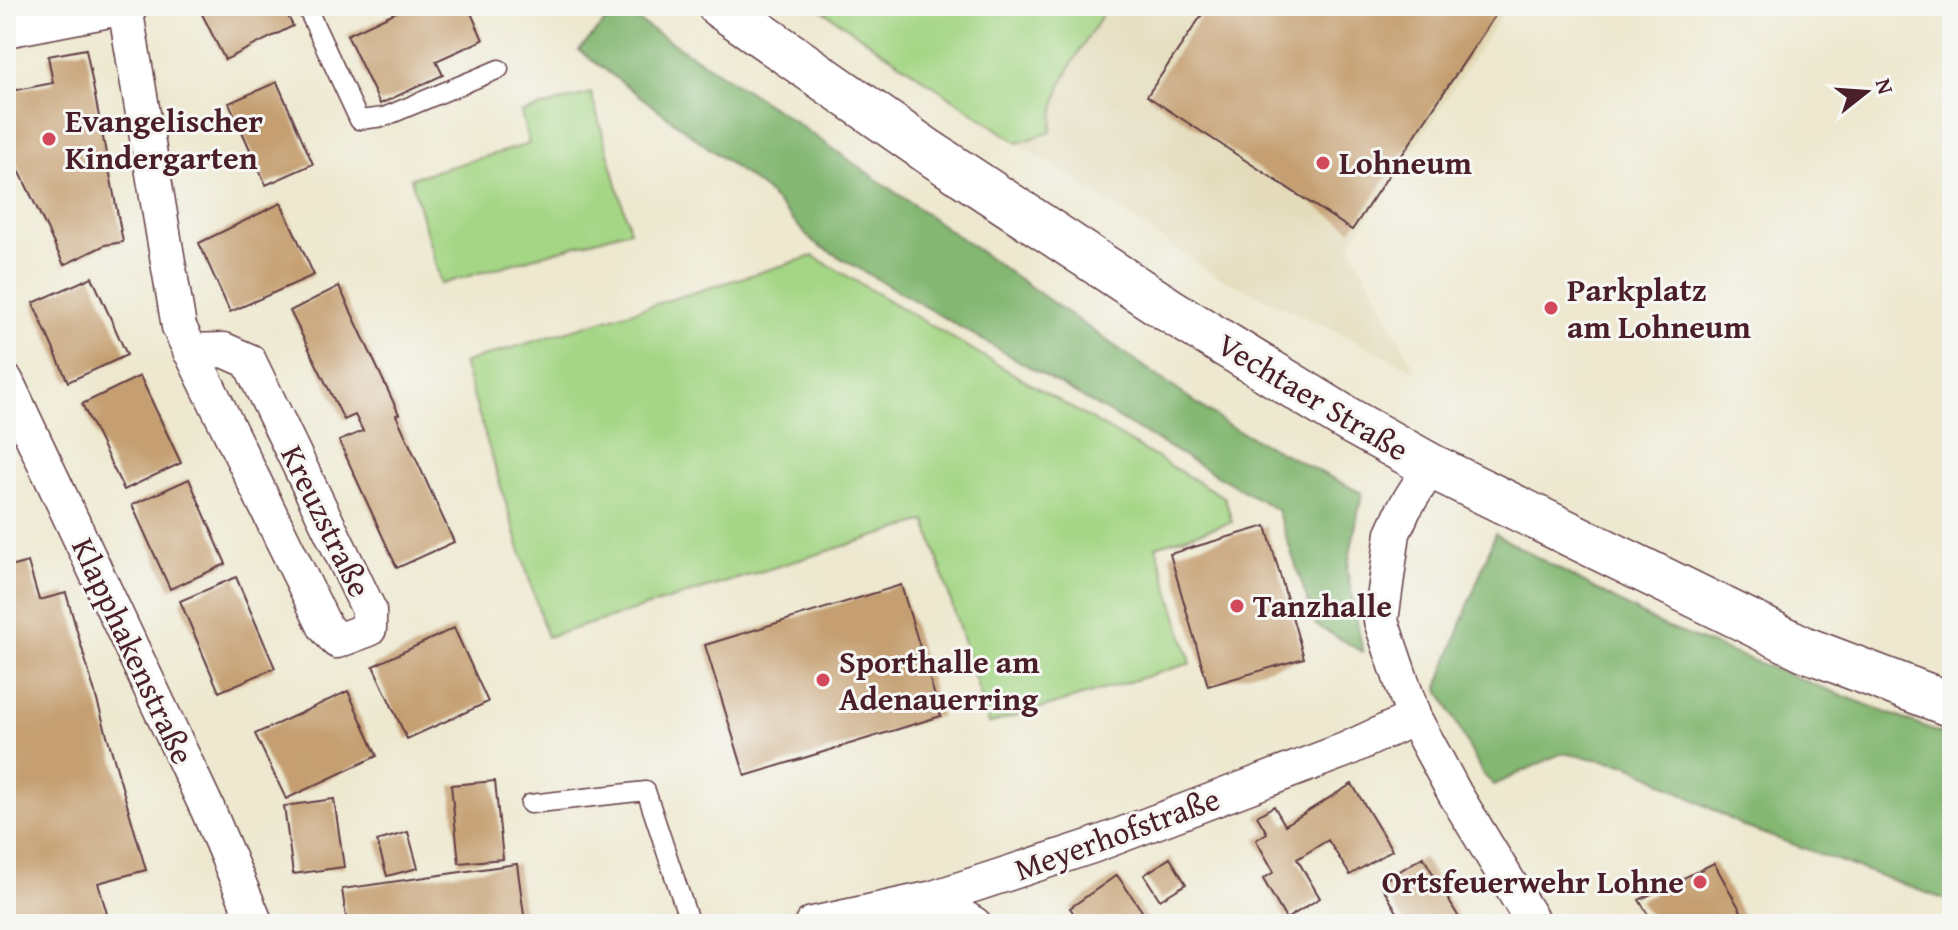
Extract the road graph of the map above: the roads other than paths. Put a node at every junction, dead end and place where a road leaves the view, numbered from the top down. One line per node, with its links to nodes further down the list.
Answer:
1 (306, 6): 5 (lane)
2 (720, 6): 8 (main road, Vechtaer Straße)
3 (127, 7): 4 (street, Kreuzstraße); 6 (street, Kreuzstraße)
4 (6, 30)
5 (499, 69)
6 (190, 351): 6 (street, Kreuzstraße)
7 (6, 381): 13 (street, Klapphakenstraße)
8 (1431, 466): 9 (main road, Vechtaer Straße); 10 (street)
9 (1952, 705)
10 (1414, 718): 12 (street, Meyerhofstraße); 17 (street)
11 (530, 804): 14 (lane)
12 (933, 898): 15 (street, Meyerhofstraße); 16 (street)
13 (256, 924)
14 (690, 924)
15 (812, 924)
16 (974, 924)
17 (1534, 924)

